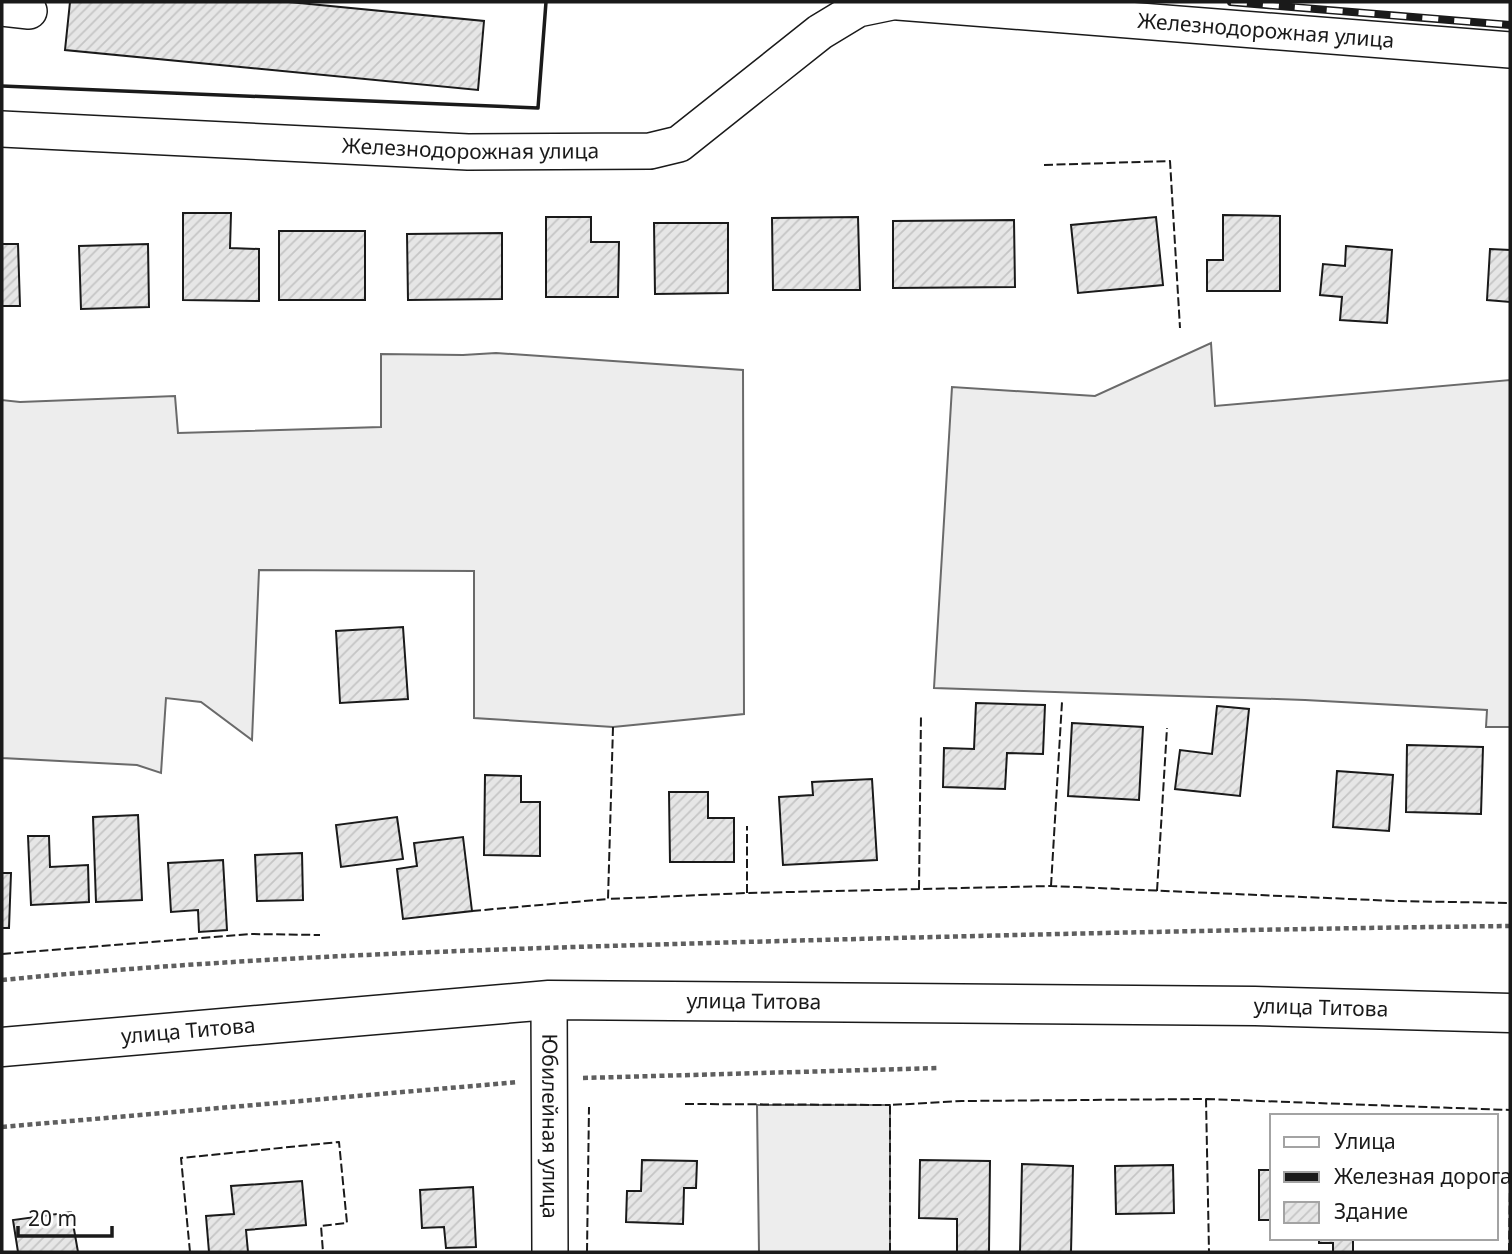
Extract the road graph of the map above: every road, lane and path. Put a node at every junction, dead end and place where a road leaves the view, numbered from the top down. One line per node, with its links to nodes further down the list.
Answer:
1 (892, 2): 6 (street, Железнодорожная улица)
2 (898, 2): 4 (street, Железнодорожная улица)
3 (1239, 2): 4 (street)
4 (1259, 30): 5 (street, Железнодорожная улица)
5 (1510, 50)
6 (2, 129)
7 (1510, 926): 8 (path)
8 (2, 980)
9 (549, 1000): 10 (main road, улица Титова); 11 (main road, улица Титова); 13 (street, Юбилейная улица)
10 (1510, 1013)
11 (2, 1047)
12 (939, 1068): 13 (path)
13 (549, 1079): 14 (path); 15 (street, Юбилейная улица)
14 (2, 1127)
15 (550, 1252)

